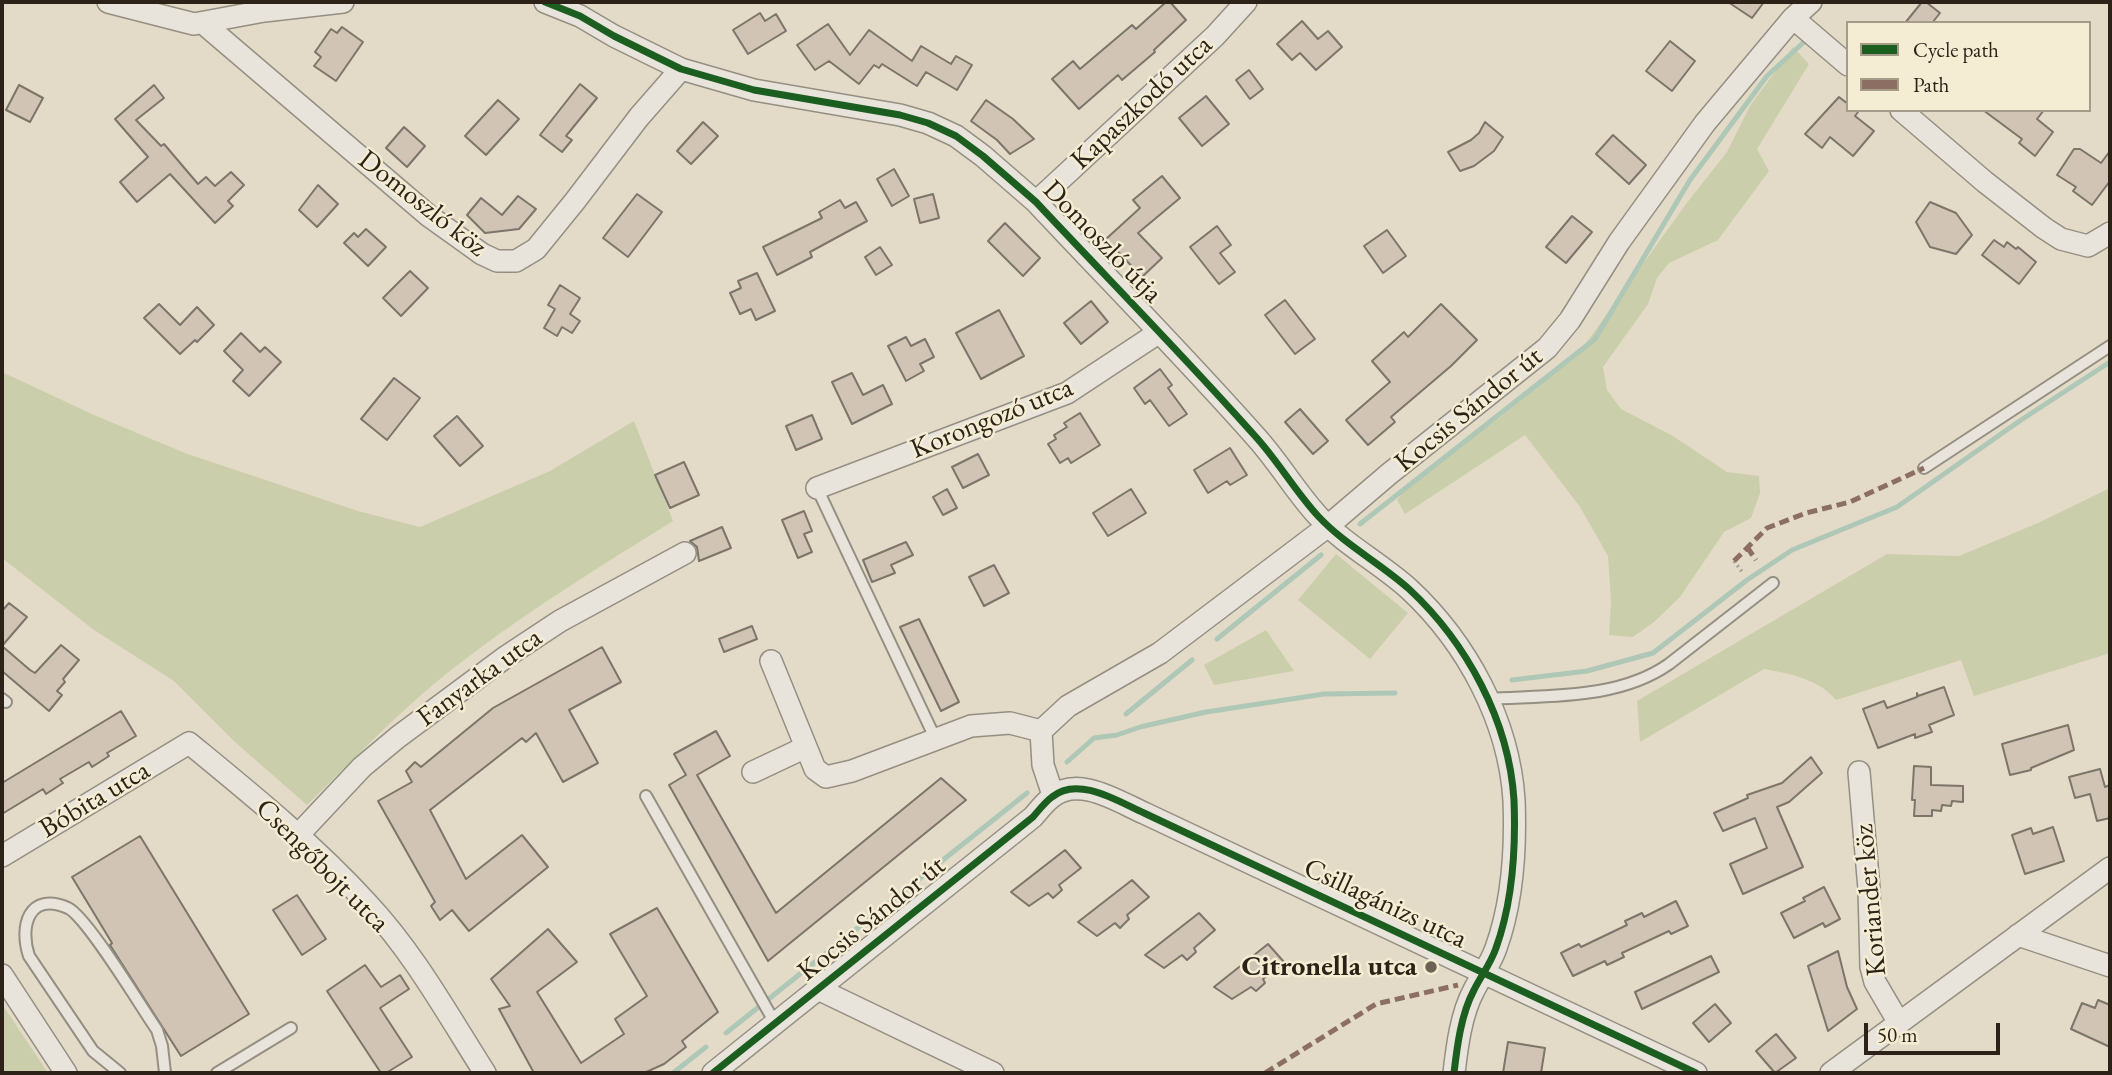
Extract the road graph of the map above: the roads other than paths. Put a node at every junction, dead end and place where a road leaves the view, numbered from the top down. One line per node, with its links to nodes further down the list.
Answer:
1 (107, 2): 8 (street)
2 (343, 2): 8 (street)
3 (545, 2): 6 (street, Domoszló útja)
4 (1246, 2): 12 (street, Kapaszkodó utca)
5 (1811, 2): 7 (street, Kocsis Sándor út)
6 (587, 9): 10 (street, Domoszló útja)
7 (1793, 18): 9 (street); 18 (street, Kocsis Sándor út)
8 (203, 23): 10 (street, Domoszló köz)
9 (1846, 63)
10 (681, 69): 12 (street, Domoszló útja)
11 (1903, 112): 13 (street)
12 (1035, 202): 14 (street, Domoszló útja)
13 (2110, 233)
14 (1158, 333): 17 (street, Korongozó utca); 18 (street, Domoszló útja)
15 (2110, 346): 16 (lane)
16 (1924, 468)
17 (817, 488): 24 (lane)
18 (1328, 526): 22 (street, Domoszló útja); 23 (street, Kocsis Sándor út)
19 (685, 553): 31 (street, Fanyarka utca)
20 (1773, 583): 22 (lane)
21 (771, 661): 26 (street)
22 (1487, 699): 36 (street, Domoszló útja)
23 (1041, 731): 24 (street); 29 (street)
24 (936, 740): 26 (street)
25 (189, 743): 31 (street, Csengőbojt utca); 32 (street, Bóbita utca)
26 (806, 747): 28 (street)
27 (1862, 771): 40 (street, Koriander köz)
28 (753, 772)
29 (1054, 795): 36 (street, Csillagánizs utca); 38 (street, Kocsis Sándor út)
30 (646, 796): 39 (lane)
31 (299, 834): 46 (street, Csengőbojt utca)
32 (2, 856)
33 (2110, 868): 34 (street)
34 (2018, 935): 35 (street); 40 (street)
35 (2110, 965)
36 (1484, 974): 49 (street, Domoszló útja); 50 (street, Csillagánizs utca)
37 (2, 975): 42 (street)
38 (818, 989): 39 (street, Kocsis Sándor út); 48 (street)
39 (772, 1017): 47 (street, Kocsis Sándor út)
40 (1899, 1023): 51 (street)
41 (291, 1028): 45 (lane)
42 (66, 1073)
43 (120, 1073): 44 (lane)
44 (165, 1073)
45 (218, 1073)
46 (485, 1073)
47 (713, 1073)
48 (993, 1073)
49 (1454, 1073)
50 (1696, 1073)
51 (1831, 1073)

